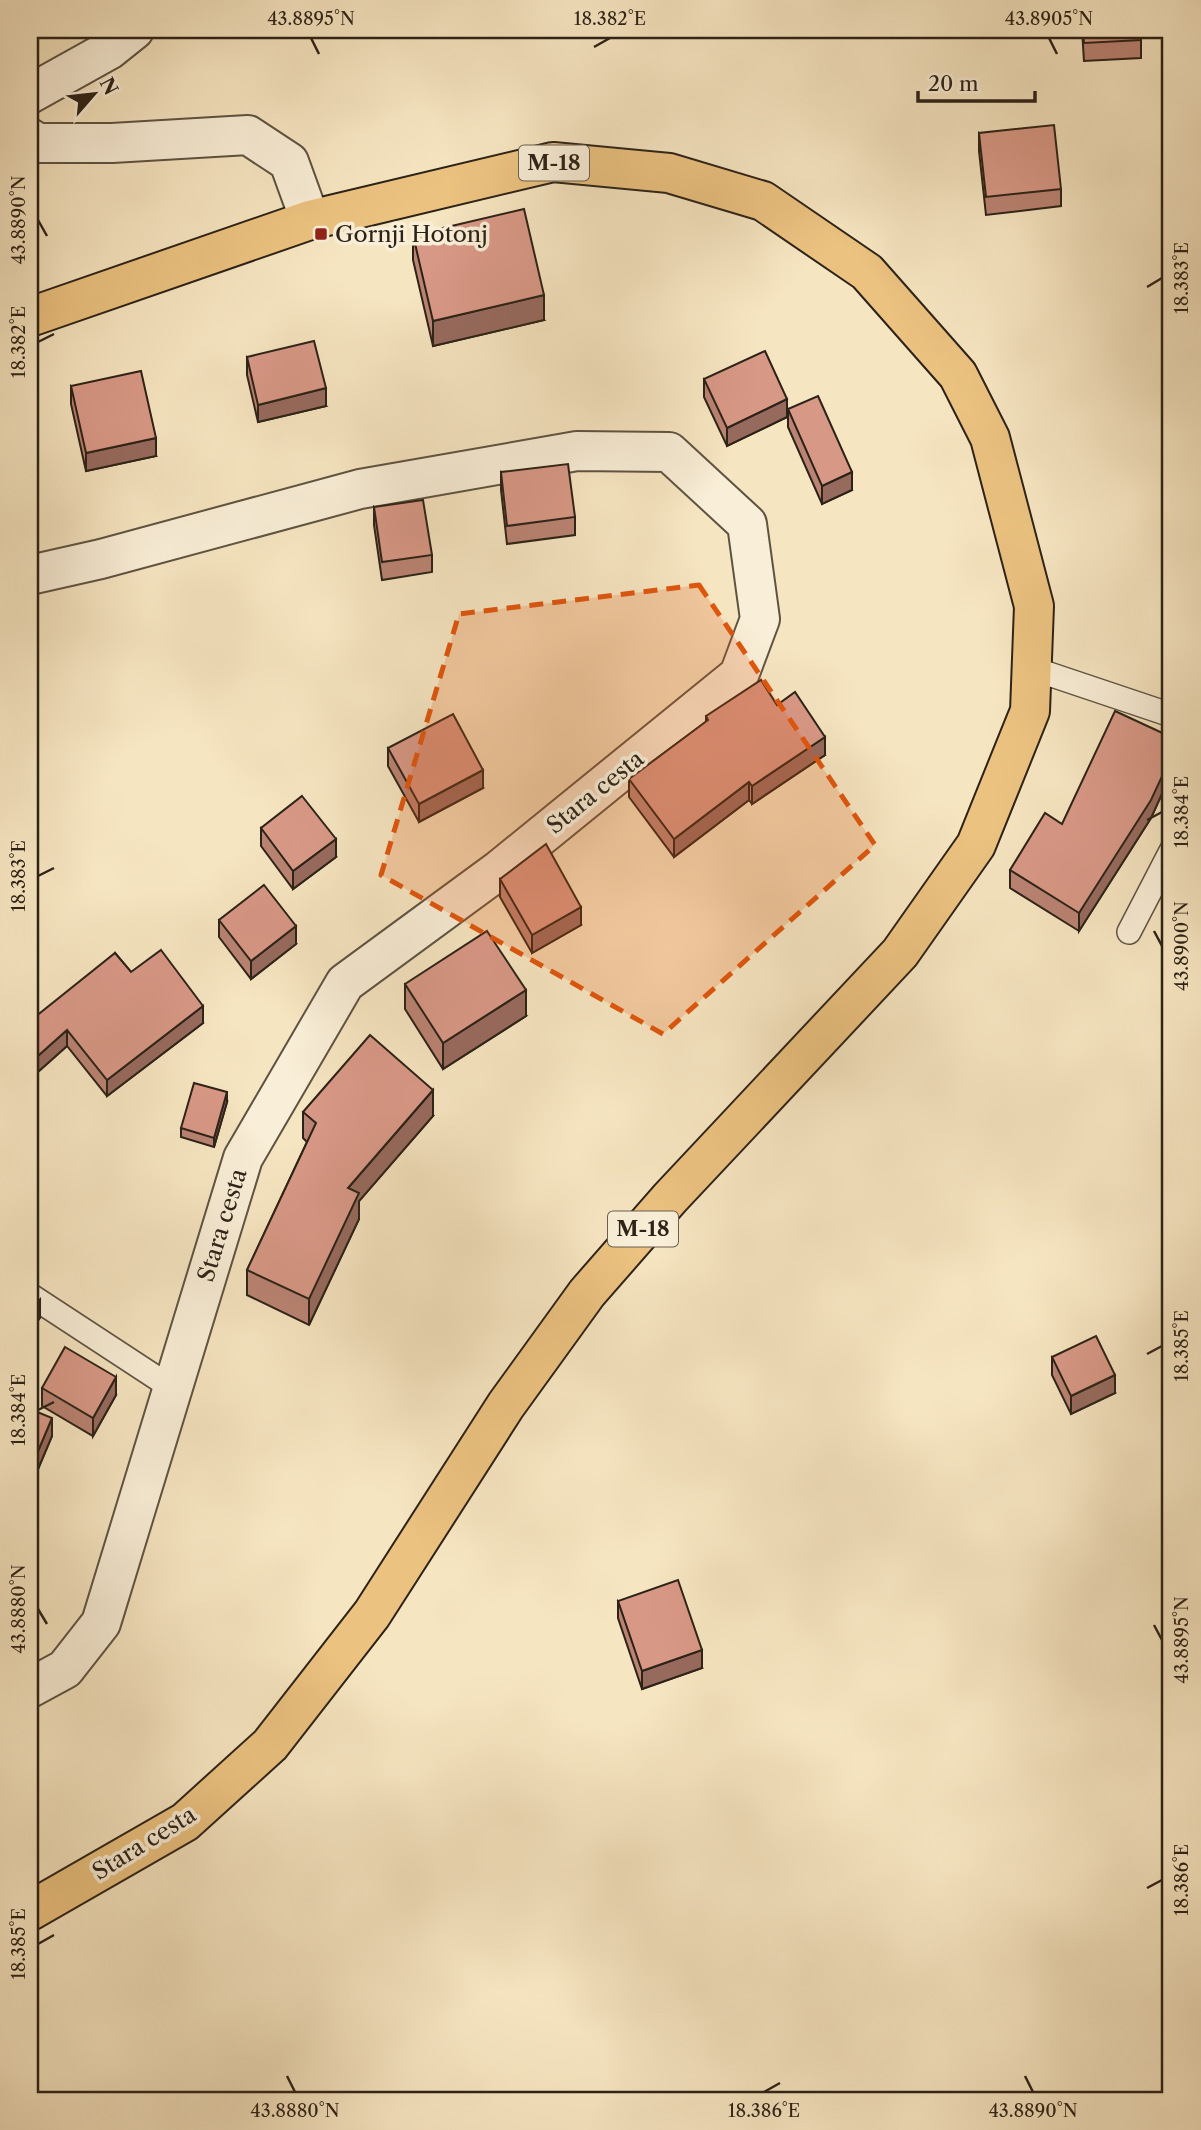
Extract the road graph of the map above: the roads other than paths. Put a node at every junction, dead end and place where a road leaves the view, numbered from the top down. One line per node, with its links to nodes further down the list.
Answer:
1 (135, 30): 2 (street)
2 (30, 94)
3 (30, 138): 4 (street)
4 (310, 220): 5 (main road, M-18); 7 (main road, Stara cesta / M-18)
5 (30, 317)
6 (30, 575): 12 (street, Stara cesta)
7 (1031, 668): 8 (lane); 14 (main road, Stara cesta / M-18)
8 (1171, 715)
9 (1171, 851): 10 (lane)
10 (1129, 932)
11 (30, 1295): 12 (lane)
12 (172, 1388): 13 (street, Stara cesta)
13 (30, 1688)
14 (30, 1911)

